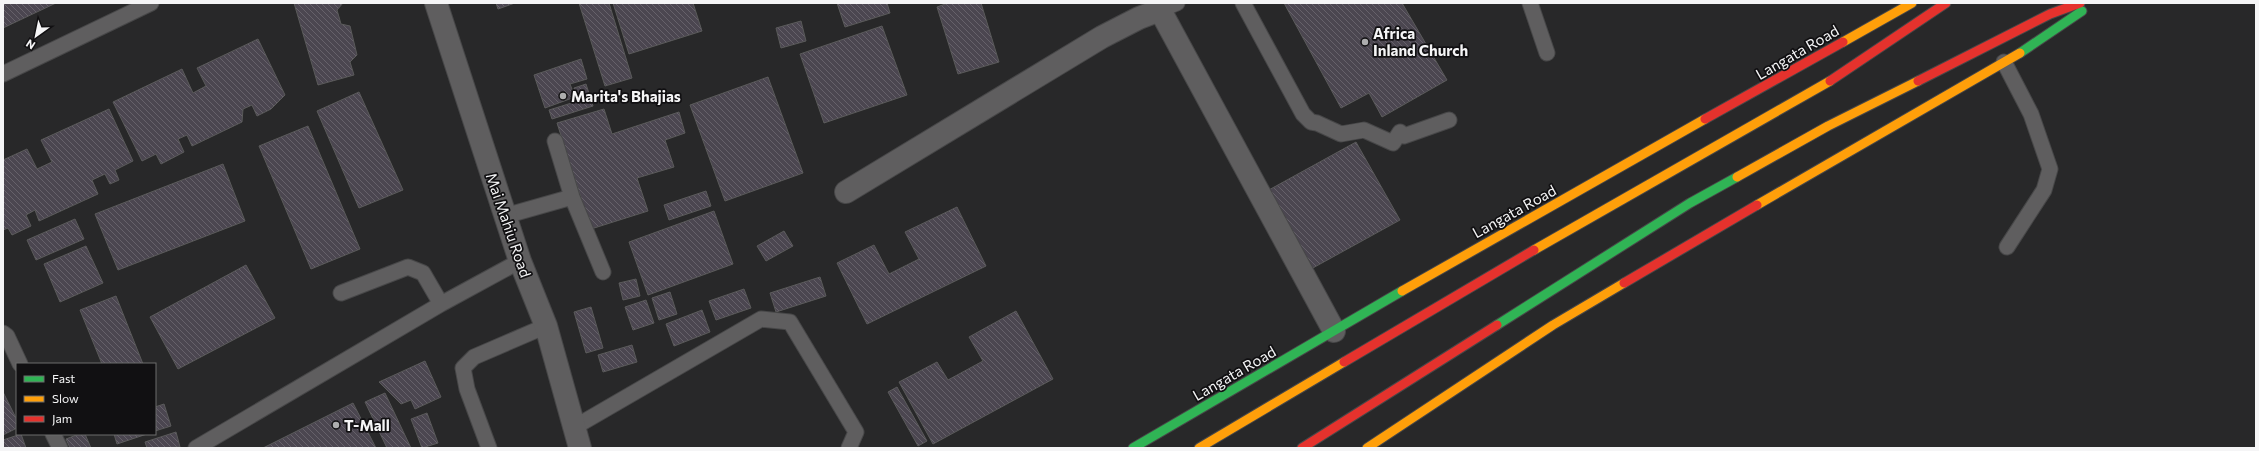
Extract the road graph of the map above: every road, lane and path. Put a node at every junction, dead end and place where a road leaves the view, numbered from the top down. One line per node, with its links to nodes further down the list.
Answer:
1 (151, 3): 11 (lane)
2 (436, 3): 16 (street, Mai Mahiu Road)
3 (1243, 3): 12 (lane)
4 (1530, 3): 9 (lane)
5 (1912, 3): 23 (main road, Langata Road)
6 (1946, 3): 33 (main road)
7 (1164, 5): 14 (street); 23 (street)
8 (2084, 5): 10 (main road); 34 (main road)
9 (1547, 53)
10 (2004, 62): 17 (lane); 35 (main road)
11 (3, 74)
12 (1449, 120)
13 (555, 141): 15 (lane)
14 (846, 192)
15 (572, 197): 16 (lane); 19 (lane)
16 (505, 216): 18 (street, Mai Mahiu Road)
17 (2007, 247)
18 (520, 261): 21 (lane); 22 (street, Mai Mahiu Road)
19 (603, 272)
20 (341, 293): 21 (lane)
21 (441, 304): 29 (lane)
22 (546, 326): 27 (street, Mai Mahiu Road); 30 (lane)
23 (1334, 331): 32 (main road, Langata Road)
24 (3, 333): 25 (lane)
25 (20, 363)
26 (54, 435): 28 (lane)
27 (576, 438): 31 (lane)
28 (60, 448)
29 (196, 448)
30 (489, 448)
31 (849, 448)
32 (1133, 448)
33 (1199, 448)
34 (1302, 448)
35 (1367, 448)

